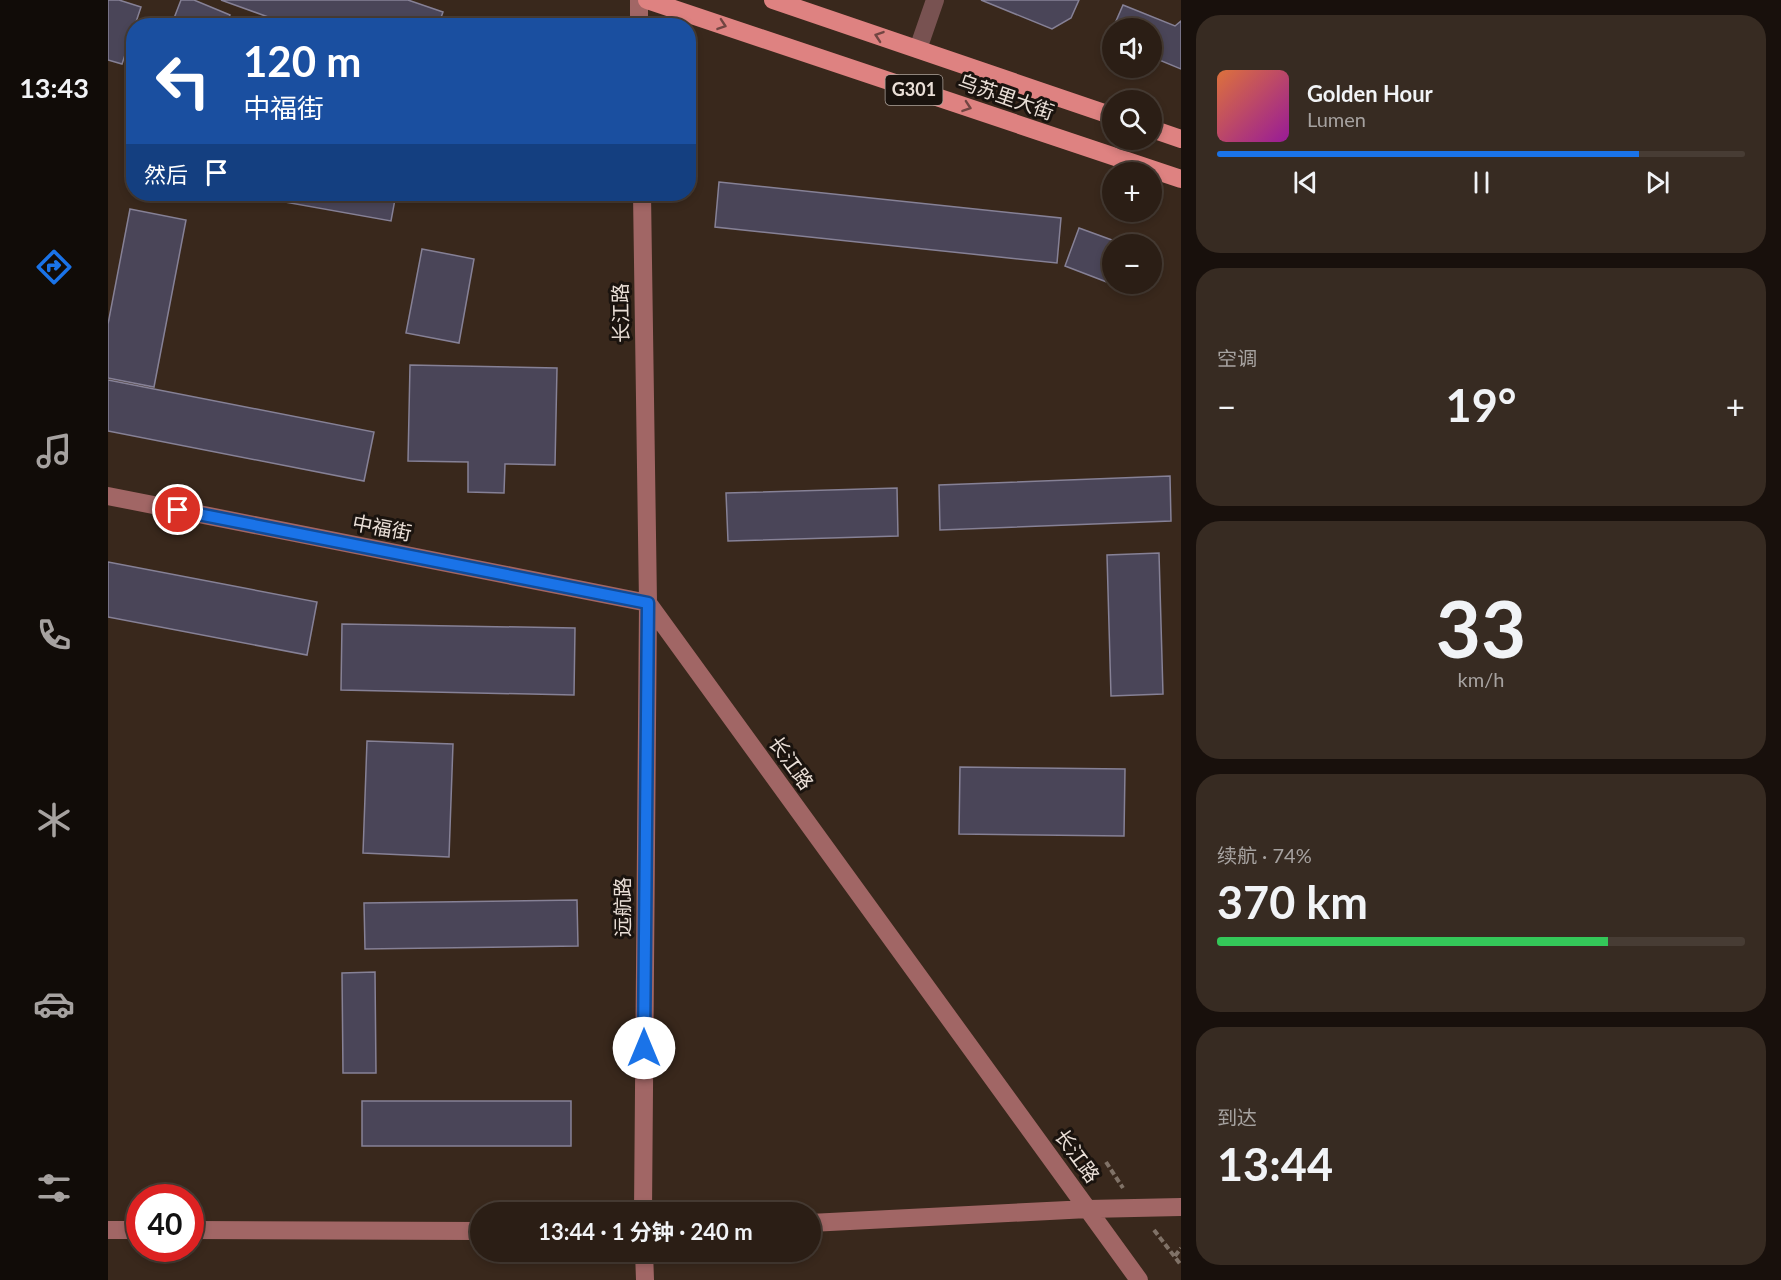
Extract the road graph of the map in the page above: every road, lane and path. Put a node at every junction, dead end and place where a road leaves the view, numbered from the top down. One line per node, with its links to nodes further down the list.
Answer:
1 (639, 0): 5 (street)
2 (647, 0): 10 (highway, 乌苏里大街 / G301, one-way to 10)
3 (772, 0): 6 (highway, 乌苏里大街 / G301, one-way to 3)
4 (935, 0): 6 (street)
5 (639, 18)
6 (918, 49): 7 (highway, 乌苏里大街 / G301)
7 (1102, 112)
8 (1162, 132): 9 (highway)
9 (1181, 139)
10 (1181, 179)
11 (642, 201): 13 (street, 长江路)
12 (108, 496): 13 (street, 中福街)
13 (648, 603): 14 (street, 远航路); 16 (street, 长江路)
14 (643, 1202)
15 (1181, 1207): 16 (street)
16 (1088, 1209): 17 (street); 26 (street, 长江路)
17 (821, 1222)
18 (108, 1230): 19 (street)
19 (126, 1230)
20 (204, 1230): 21 (street)
21 (470, 1231)
22 (1181, 1248): 23 (path)
23 (1174, 1256)
24 (644, 1262): 25 (street)
25 (645, 1280)
26 (1139, 1280)

